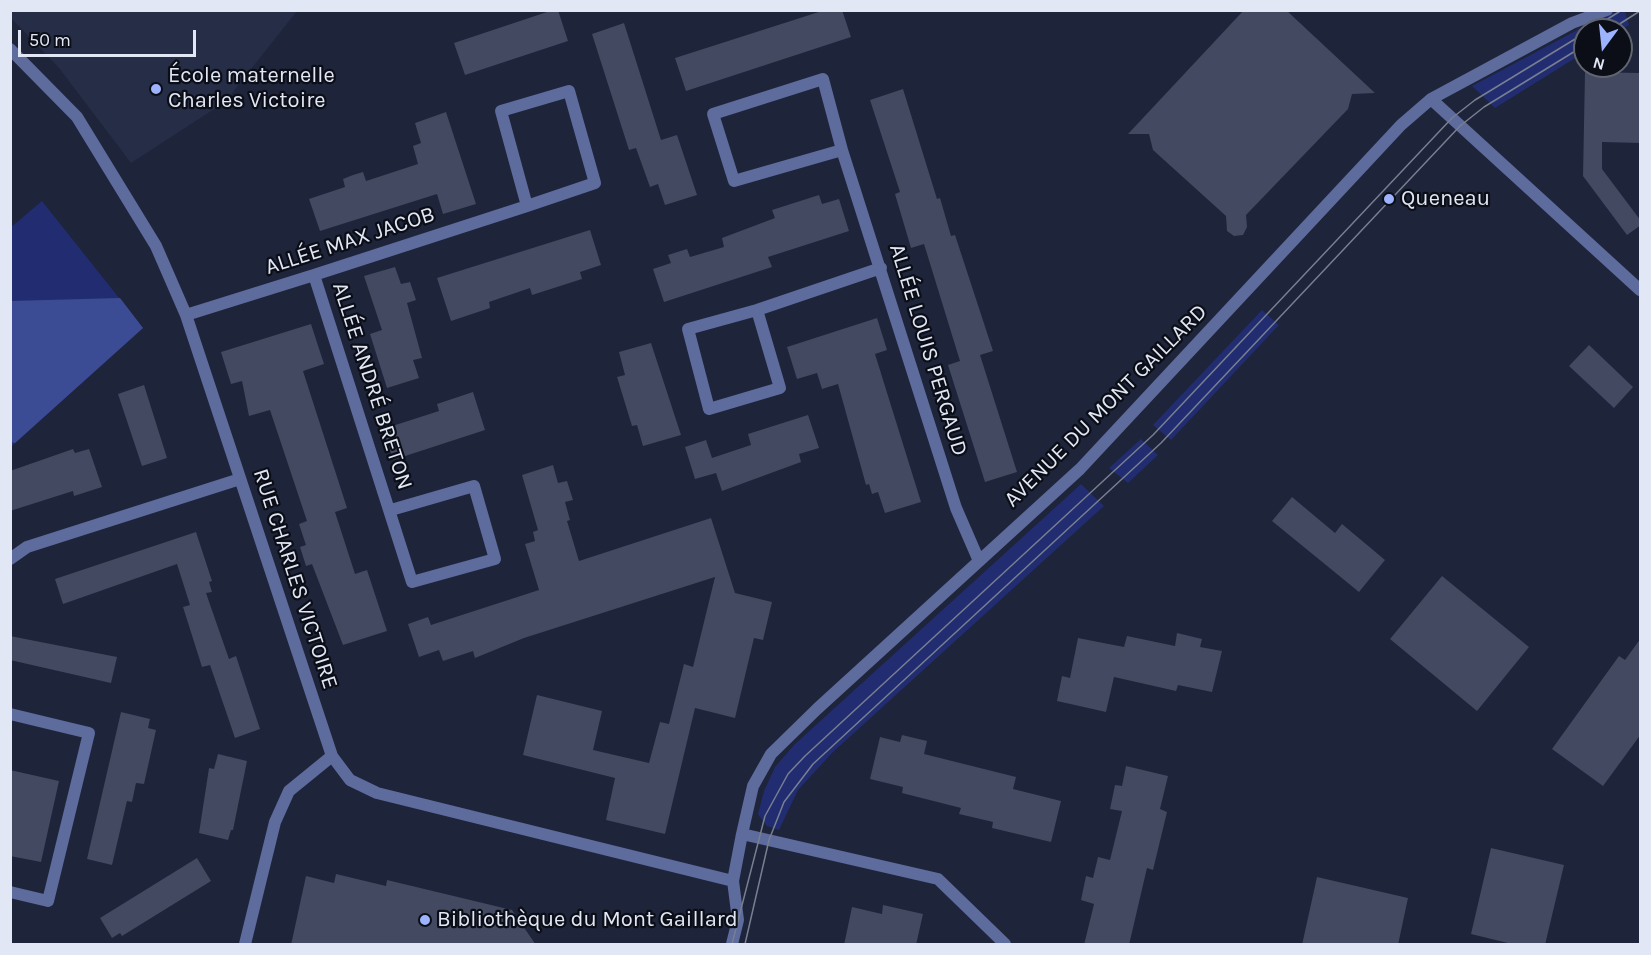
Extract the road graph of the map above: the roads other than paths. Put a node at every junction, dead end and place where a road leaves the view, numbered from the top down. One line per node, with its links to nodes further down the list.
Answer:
1 (1607, 10): 3 (street, AVENUE DU MONT GAILLARD)
2 (10, 49): 10 (street, RUE CHARLES VICTOIRE)
3 (1431, 99): 8 (street); 14 (street, AVENUE DU MONT GAILLARD)
4 (842, 150): 4 (street, ALLÉE LOUIS PERGAUD); 6 (street, ALLÉE LOUIS PERGAUD)
5 (526, 206): 5 (street, ALLÉE MAX JACOB); 7 (street, ALLÉE MAX JACOB)
6 (881, 268): 9 (street); 14 (street, ALLÉE LOUIS PERGAUD)
7 (314, 275): 10 (street, ALLÉE MAX JACOB); 12 (street, ALLÉE ANDRÉ BRETON)
8 (1641, 290)
9 (757, 310): 9 (street)
10 (186, 315): 11 (street, RUE CHARLES VICTOIRE)
11 (240, 479): 13 (street); 16 (street, RUE CHARLES VICTOIRE)
12 (391, 510): 12 (street, ALLÉE ANDRÉ BRETON)
13 (10, 559)
14 (979, 561): 17 (street, AVENUE DU MONT GAILLARD)
15 (10, 714): 19 (street)
16 (332, 756): 18 (street, RUE CHARLES VICTOIRE); 20 (street)
17 (742, 834): 18 (street, AVENUE DU MONT GAILLARD); 22 (street)
18 (733, 881): 21 (street, AVENUE DU MONT GAILLARD)
19 (10, 892)
20 (245, 945)
21 (732, 945)
22 (1005, 945)

